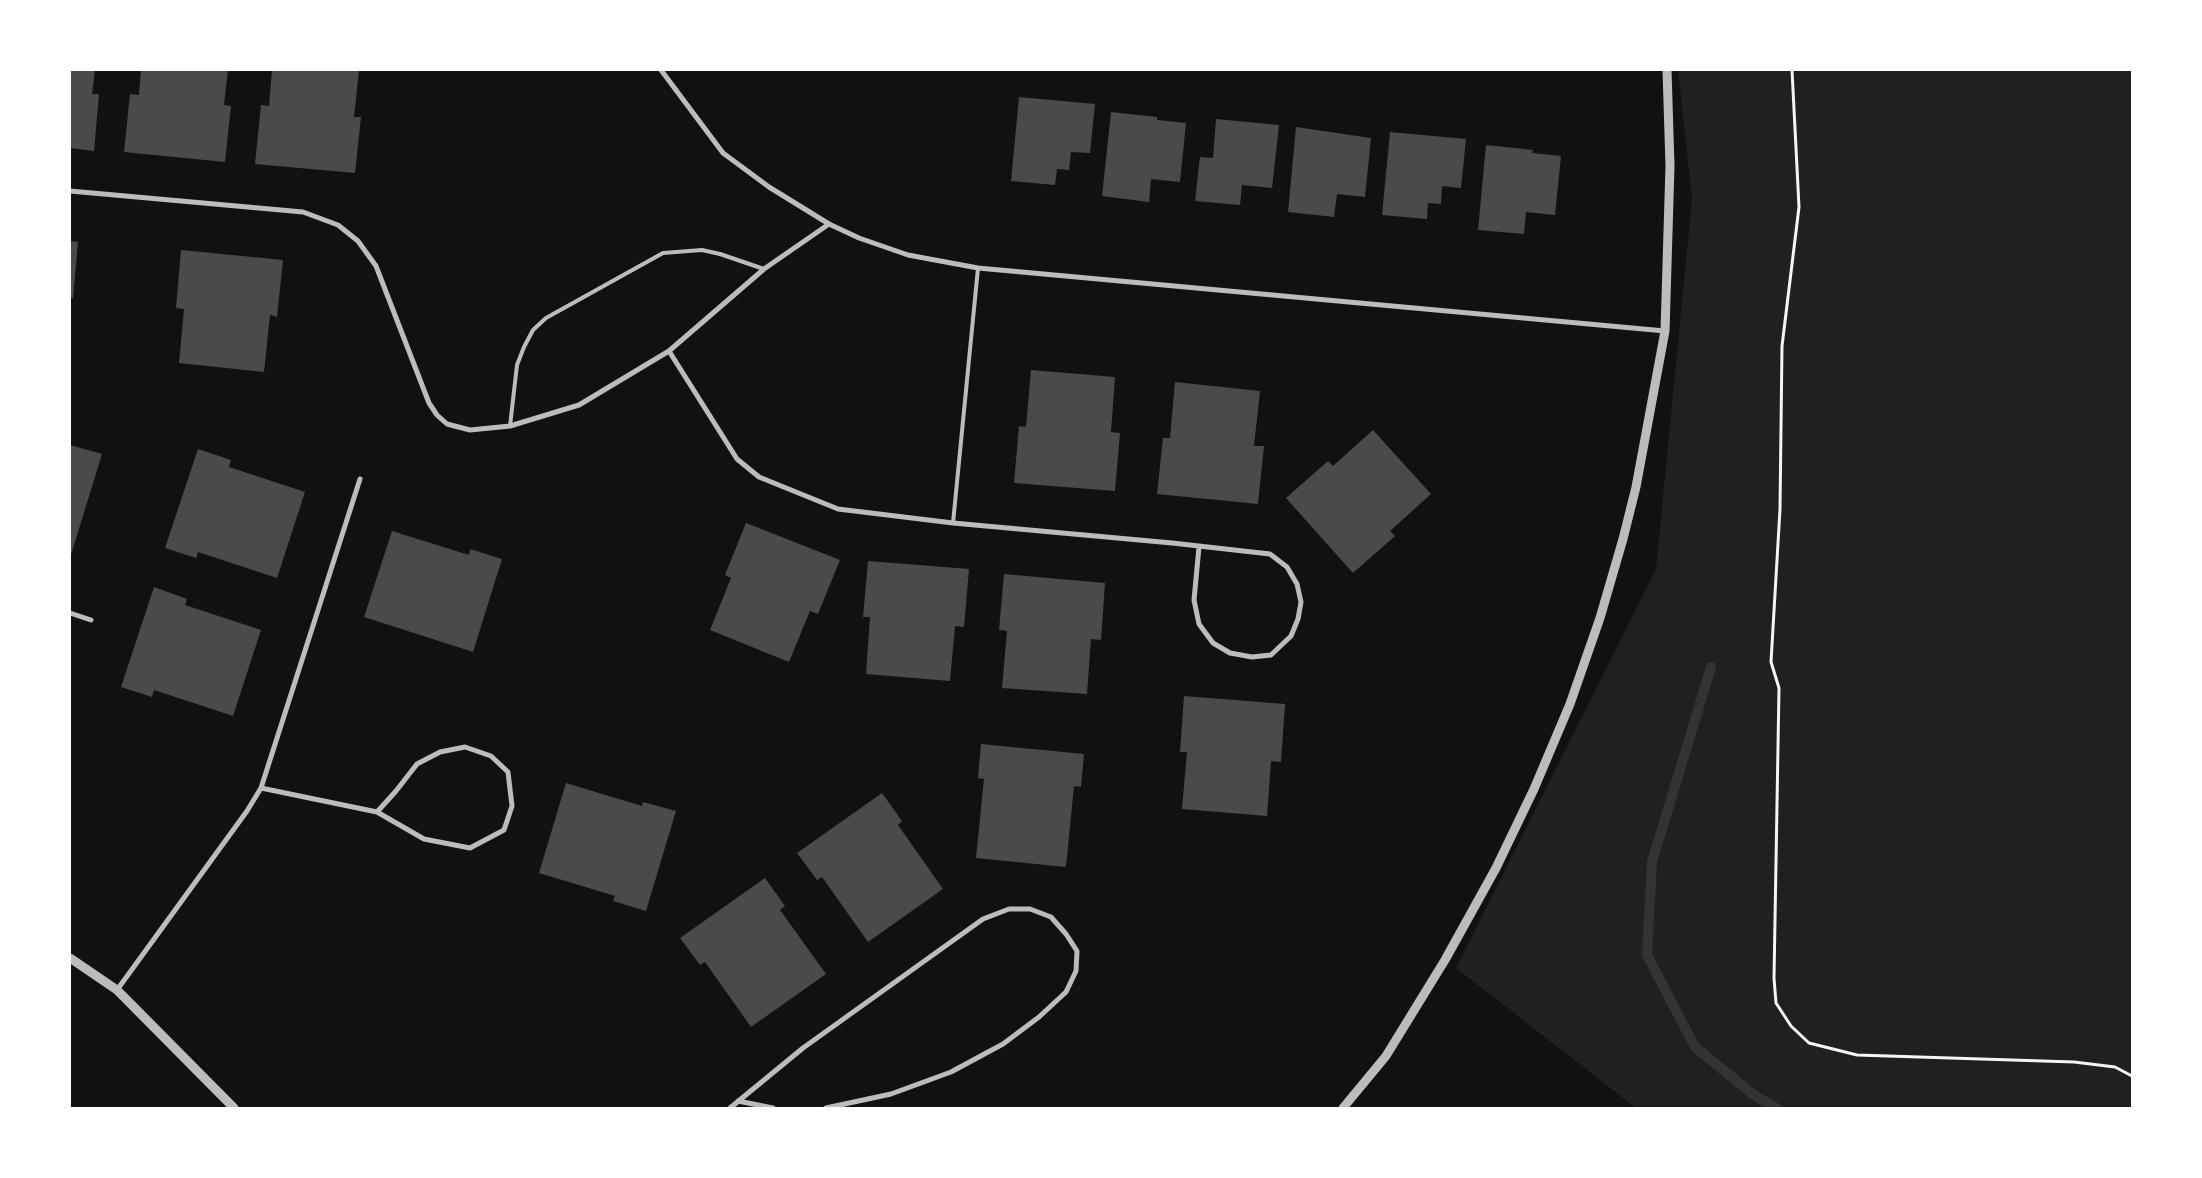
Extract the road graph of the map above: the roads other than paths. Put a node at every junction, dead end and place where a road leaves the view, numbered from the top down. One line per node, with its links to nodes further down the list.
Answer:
1 (661, 70): 4 (street)
2 (1667, 70): 7 (street)
3 (70, 191): 9 (street)
4 (829, 224): 5 (street); 6 (street)
5 (978, 268): 7 (street); 11 (lane)
6 (764, 269): 8 (street); 9 (lane)
7 (1665, 331): 24 (street)
8 (669, 351): 9 (street); 11 (street)
9 (510, 426)
10 (360, 479): 15 (street)
11 (952, 523): 12 (street)
12 (1199, 547): 12 (street)
13 (70, 613): 14 (street)
14 (91, 620)
15 (261, 788): 16 (street); 18 (street)
16 (377, 812): 16 (street)
17 (70, 958): 18 (street)
18 (117, 990): 20 (street)
19 (738, 1101): 21 (street); 22 (street); 23 (street)
20 (234, 1108)
21 (730, 1108)
22 (773, 1108)
23 (826, 1108)
24 (1343, 1108)

